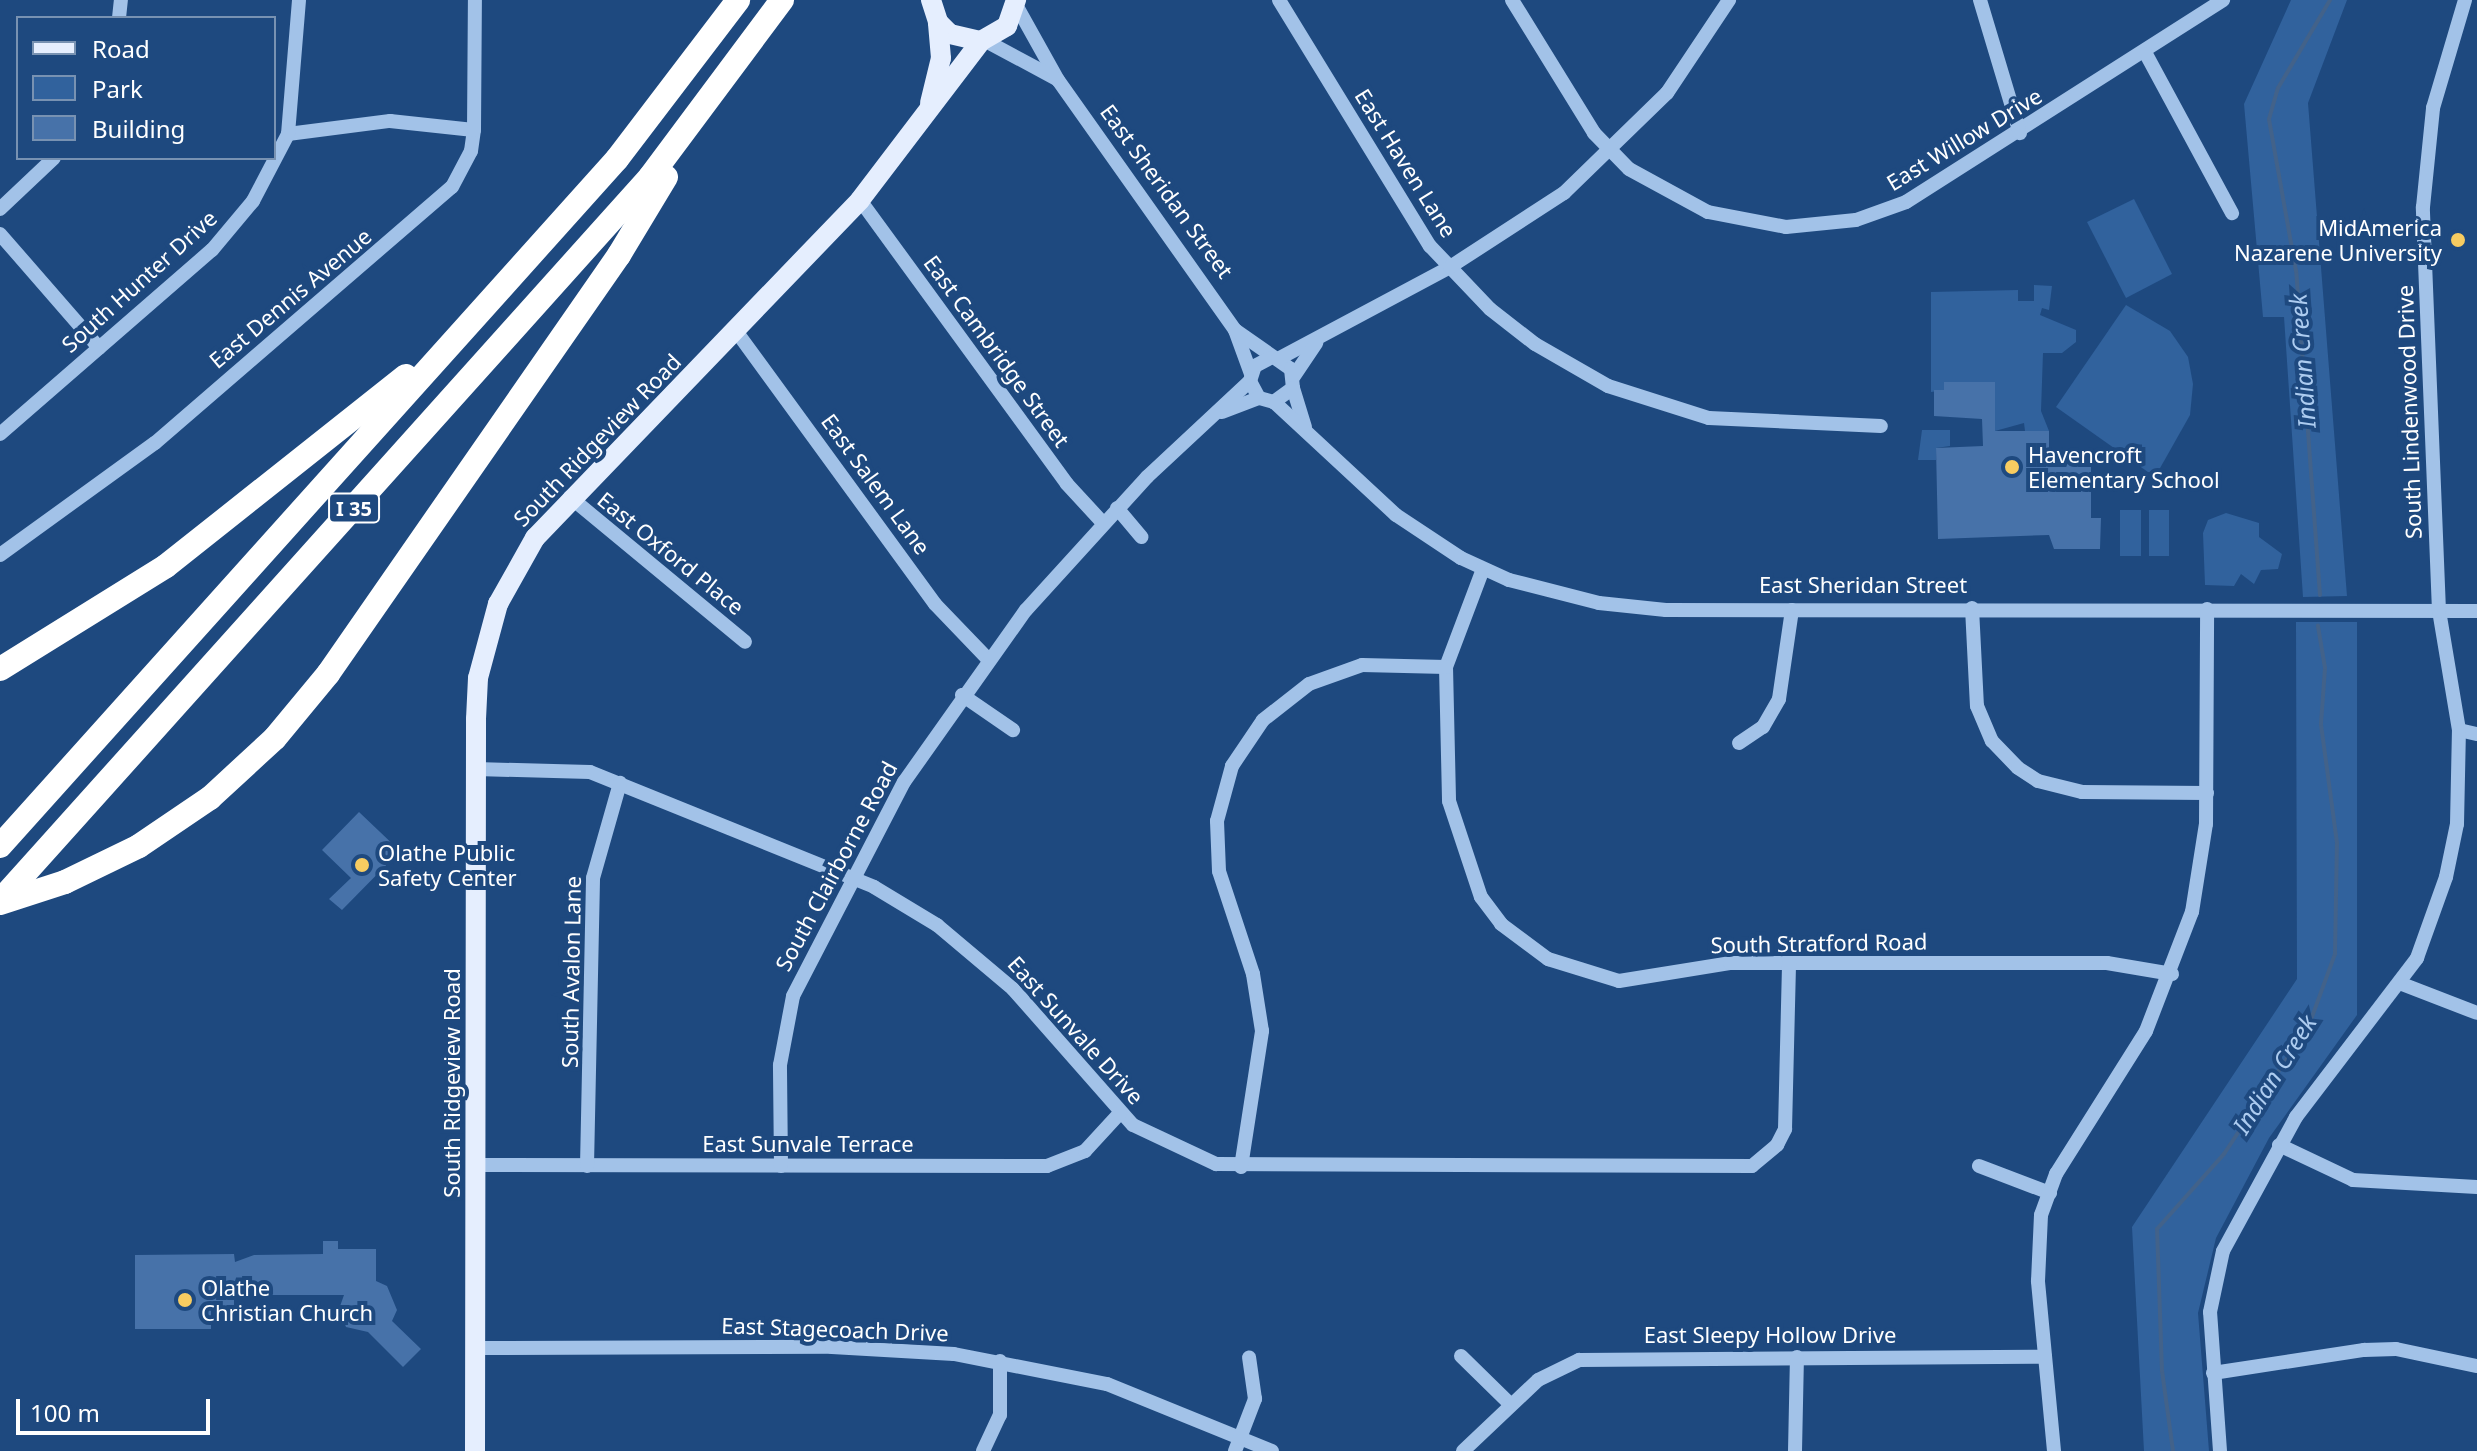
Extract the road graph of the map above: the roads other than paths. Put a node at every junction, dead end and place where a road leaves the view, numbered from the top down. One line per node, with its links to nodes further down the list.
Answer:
1 (299, 0): 20 (street, South Hunter Drive)
2 (475, 0): 18 (street, East Dennis Avenue)
3 (738, 0): 30 (highway, I 35)
4 (1279, 0): 29 (street, East Haven Lane)
5 (1512, 0): 21 (street, East Willow Drive)
6 (1729, 0): 21 (street)
7 (1980, 0): 19 (street)
8 (2223, 0): 14 (street, East Willow Drive)
9 (2465, 0): 52 (street, South Lindenwood Drive)
10 (1016, 2): 13 (main road, South Ridgeview Road); 15 (street, East Sheridan Street)
11 (778, 7): 16 (highway, I 35)
12 (932, 7): 13 (main road); 17 (main road, South Ridgeview Road)
13 (983, 41): 15 (street, East Sheridan Street); 17 (main road, South Ridgeview Road)
14 (2146, 54): 19 (street, East Willow Drive); 27 (street)
15 (1058, 80): 31 (street, East Sheridan Street)
16 (705, 111): 68 (highway, I 35); 68 (highway)
17 (927, 115): 25 (main road, South Ridgeview Road)
18 (474, 130): 20 (street); 47 (street, East Dennis Avenue)
19 (2020, 133): 21 (street, East Willow Drive)
20 (288, 134): 22 (street, South Hunter Drive)
21 (1612, 152): 29 (street)
22 (276, 154)
23 (52, 160): 26 (street)
24 (272, 160): 34 (street, South Hunter Drive)
25 (860, 200): 32 (main road, South Ridgeview Road); 45 (street, East Cambridge Street)
26 (0, 209)
27 (2232, 213)
28 (0, 234): 34 (street)
29 (1450, 267): 33 (street); 40 (street, East Haven Lane)
30 (465, 328): 57 (highway); 66 (highway, I 35)
31 (1235, 330): 35 (street, East Sheridan Street); 36 (street, East Sheridan Street)
32 (736, 331): 43 (main road, South Ridgeview Road); 55 (street, East Salem Lane)
33 (1316, 343): 35 (street); 37 (street)
34 (99, 348): 42 (street, South Hunter Drive)
35 (1274, 359): 36 (street, South Clairborne Road); 37 (street, East Sheridan Street)
36 (1250, 377): 38 (street, East Sheridan Street); 39 (street, South Clairborne Road)
37 (1293, 382): 38 (street, South Clairborne Road); 41 (street, East Sheridan Street)
38 (1266, 400): 39 (street, South Clairborne Road); 41 (street, East Sheridan Street)
39 (1222, 412): 44 (street, South Clairborne Road)
40 (1881, 426)
41 (1305, 427): 48 (street, East Sheridan Street)
42 (0, 434)
43 (570, 497): 54 (street, East Oxford Place); 63 (main road, South Ridgeview Road)
44 (1117, 508): 45 (street, South Clairborne Road); 46 (street)
45 (1103, 523): 55 (street, South Clairborne Road)
46 (1141, 537)
47 (0, 555)
48 (1483, 569): 51 (street, East Sheridan Street); 56 (street, South Stratford Road)
49 (1972, 608): 50 (street, East Sheridan Street); 51 (street, East Sheridan Street); 65 (street)
50 (2207, 609): 52 (street, East Sheridan Street); 65 (street)
51 (1792, 610): 62 (street)
52 (2439, 611): 53 (street, East Sheridan Street); 60 (street, South Lindenwood Drive)
53 (2477, 611)
54 (745, 642)
55 (987, 658): 58 (street, South Clairborne Road)
56 (1446, 667): 69 (street, South Stratford Road); 79 (street)
57 (0, 669)
58 (962, 695): 59 (street); 67 (street, South Clairborne Road)
59 (1013, 730)
60 (2459, 730): 61 (street); 71 (street, South Lindenwood Drive)
61 (2477, 734)
62 (1739, 743)
63 (476, 769): 64 (street, East Sunvale Drive); 75 (main road, South Ridgeview Road)
64 (620, 783): 67 (street, East Sunvale Drive); 76 (street, South Avalon Lane)
65 (2207, 793): 70 (street)
66 (0, 846)
67 (851, 877): 73 (street, East Sunvale Drive); 77 (street, South Clairborne Road)
68 (0, 902)
69 (1789, 963): 70 (street, South Stratford Road); 79 (street, East Sunvale Drive)
70 (2172, 974): 81 (street)
71 (2402, 984): 72 (street); 74 (street, South Lindenwood Drive)
72 (2477, 1013)
73 (1120, 1113): 77 (street, East Sunvale Terrace); 79 (street, East Sunvale Drive)
74 (2279, 1145): 80 (street); 89 (street, South Lindenwood Drive)
75 (476, 1165): 76 (street, East Sunvale Terrace); 82 (main road, South Ridgeview Road)
76 (587, 1166): 77 (street, East Sunvale Terrace)
77 (781, 1166)
78 (1979, 1166): 81 (street)
79 (1241, 1167)
80 (2477, 1187)
81 (2050, 1193): 86 (street)
82 (476, 1348): 87 (street, East Stagecoach Drive); 92 (main road, South Ridgeview Road)
83 (1461, 1356): 90 (street)
84 (1249, 1357): 91 (street)
85 (1797, 1357): 86 (street, East Sleepy Hollow Drive); 90 (street, East Sleepy Hollow Drive); 97 (street)
86 (2045, 1357): 98 (street)
87 (1000, 1361): 91 (street, East Stagecoach Drive); 93 (street)
88 (2477, 1366): 89 (street)
89 (2213, 1373): 99 (street, South Lindenwood Drive)
90 (1510, 1404): 96 (street, East Sleepy Hollow Drive)
91 (1242, 1436): 94 (street); 95 (street, East Stagecoach Drive)
92 (475, 1451)
93 (983, 1451)
94 (1235, 1451)
95 (1272, 1451)
96 (1463, 1451)
97 (1795, 1451)
98 (2054, 1451)
99 (2220, 1451)

